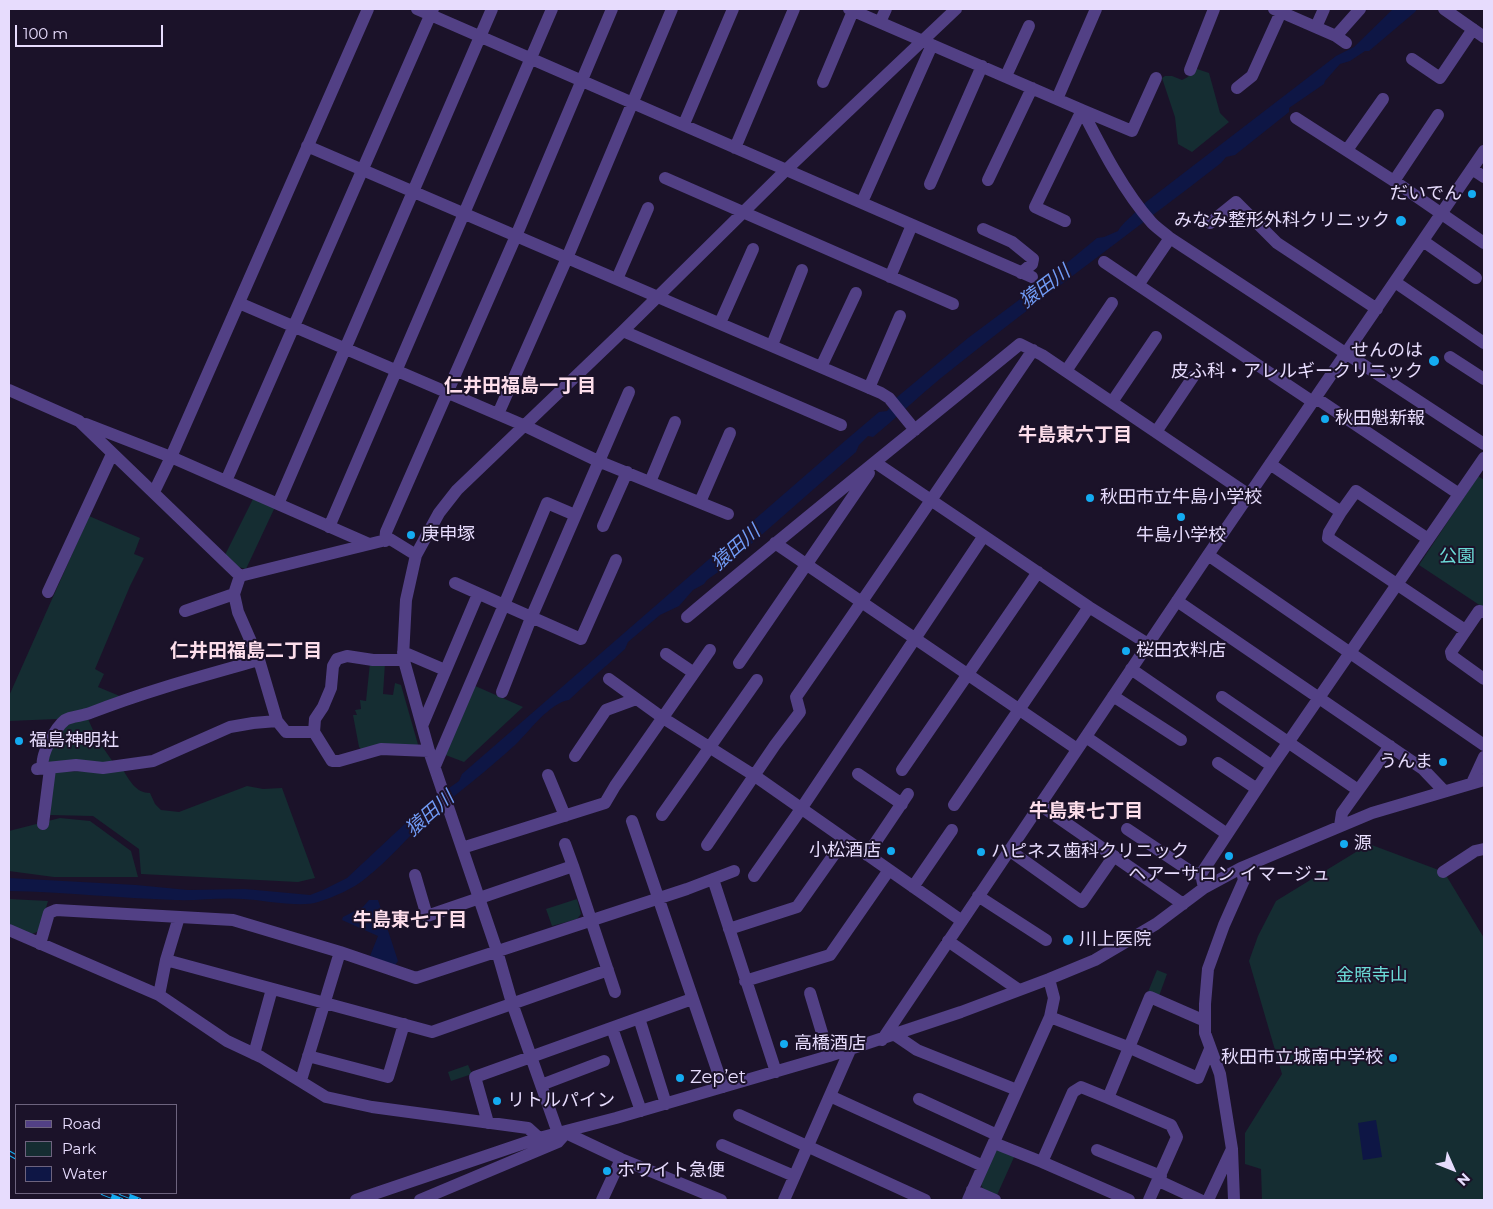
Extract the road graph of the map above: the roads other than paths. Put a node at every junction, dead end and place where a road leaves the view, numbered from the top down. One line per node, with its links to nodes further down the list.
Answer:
1 (368, 9): 43 (street)
2 (417, 9): 18 (street)
3 (492, 9): 23 (street)
4 (552, 9): 26 (street)
5 (612, 9): 32 (street)
6 (672, 9): 38 (street)
7 (734, 9): 42 (street)
8 (794, 9): 44 (street)
9 (886, 9): 19 (street)
10 (956, 9): 25 (street)
11 (1096, 9): 36 (street)
12 (1214, 9): 29 (street)
13 (1324, 9): 21 (street)
14 (1360, 9): 21 (street)
15 (1444, 9): 22 (street)
16 (851, 10): 19 (street); 33 (street)
17 (1277, 10): 21 (street); 35 (street)
18 (432, 12): 23 (street); 48 (street)
19 (880, 22): 25 (street)
20 (1029, 26): 30 (street)
21 (1316, 27)
22 (1473, 29): 24 (street); 27 (street)
23 (480, 36): 26 (street); 55 (street)
24 (1484, 37)
25 (927, 43): 28 (street); 49 (street); 56 (street)
26 (530, 58): 32 (street); 60 (street)
27 (1412, 58)
28 (982, 66): 30 (street); 54 (street)
29 (1190, 70)
30 (1006, 76): 34 (street)
31 (1156, 78): 39 (street)
32 (582, 80): 38 (street); 65 (street)
33 (823, 82)
34 (1032, 88): 36 (street); 52 (street)
35 (1237, 88)
36 (1057, 99): 39 (street)
37 (1383, 99): 45 (street)
38 (632, 102): 42 (street); 70 (street)
39 (1082, 110): 61 (street); 66 (street)
40 (1438, 116): 53 (street)
41 (1296, 118): 45 (street)
42 (684, 124): 44 (street)
43 (307, 146): 48 (street); 80 (street)
44 (735, 148): 49 (street)
45 (1347, 150): 53 (street)
46 (1484, 152): 47 (street)
47 (1472, 169): 51 (street); 59 (street)
48 (362, 170): 55 (street); 86 (street)
49 (786, 170): 56 (street); 58 (street)
50 (665, 178): 58 (street)
51 (1484, 178)
52 (988, 180)
53 (1394, 181): 59 (street)
54 (930, 184)
55 (413, 192): 60 (street); 91 (street)
56 (862, 202): 63 (street)
57 (648, 208): 75 (street)
58 (744, 211): 73 (street); 79 (street)
59 (1442, 213): 67 (street); 68 (street)
60 (464, 214): 65 (street); 96 (street)
61 (1065, 221)
62 (1210, 222): 83 (street)
63 (912, 225): 64 (street); 73 (street)
64 (983, 229)
65 (516, 236): 70 (street); 102 (street)
66 (1170, 238): 77 (street); 93 (street)
67 (1423, 241): 74 (street); 76 (street)
68 (1484, 243)
69 (753, 249): 85 (street)
70 (567, 258): 75 (street); 106 (street)
71 (1104, 262): 77 (street)
72 (802, 270): 90 (street)
73 (890, 277): 81 (street)
74 (1476, 278)
75 (616, 279): 79 (street)
76 (1396, 282): 83 (street); 89 (street)
77 (1138, 285): 104 (street)
78 (856, 292): 95 (street)
79 (658, 296): 85 (street); 87 (street)
80 (239, 302): 86 (street); 116 (street)
81 (953, 304)
82 (1112, 304): 97 (street)
83 (1377, 309): 93 (street)
84 (900, 316): 100 (street)
85 (720, 322): 90 (street)
86 (295, 326): 91 (street); 122 (street)
87 (623, 331): 109 (street); 110 (street)
88 (1156, 337): 105 (street)
89 (1484, 343)
90 (772, 345): 95 (street)
91 (346, 349): 96 (street); 129 (street)
92 (1033, 350): 97 (street); 111 (street); 127 (street)
93 (1347, 353): 104 (street); 114 (street)
94 (1450, 357): 99 (street)
95 (821, 367): 100 (street)
96 (396, 370): 102 (street); 133 (street)
97 (1066, 371): 105 (street)
98 (1193, 377): 112 (street)
99 (1484, 379)
100 (869, 388): 111 (street)
101 (9, 390): 107 (street)
102 (446, 392): 106 (street); 137 (street)
103 (629, 392): 118 (street)
104 (1314, 400): 120 (street); 125 (street)
105 (1112, 402): 112 (street)
106 (498, 414): 109 (street)
107 (79, 421): 115 (street); 116 (street)
108 (675, 422): 123 (street)
109 (523, 425): 118 (street); 140 (street)
110 (841, 425)
111 (915, 430): 119 (street)
112 (1156, 432): 126 (street)
113 (730, 433): 128 (street)
114 (1484, 444)
115 (112, 454): 124 (street); 148 (street)
116 (171, 457): 122 (street); 124 (street)
117 (1484, 458): 125 (street)
118 (598, 461): 121 (street); 132 (street)
119 (876, 463): 127 (street); 138 (street); 143 (street)
120 (1270, 464): 126 (street); 130 (street)
121 (627, 472): 123 (street); 134 (street)
122 (226, 481): 129 (street)
123 (650, 482): 128 (street)
124 (154, 492): 145 (street)
125 (1459, 494): 136 (street)
126 (1249, 495): 141 (street)
127 (930, 500): 135 (street); 152 (street)
128 (700, 502): 131 (street)
129 (278, 504): 133 (street)
130 (1341, 512): 136 (street); 147 (street)
131 (728, 514)
132 (575, 515): 153 (street); 158 (street)
133 (329, 526): 139 (street)
134 (603, 526)
135 (983, 537): 144 (street); 160 (street)
136 (1428, 539): 147 (street)
137 (385, 541): 139 (street); 140 (street)
138 (775, 543): 143 (street); 157 (street)
139 (368, 544): 145 (street)
140 (416, 555): 165 (street)
141 (1208, 555): 151 (street); 163 (street)
142 (616, 560): 158 (street)
143 (807, 566): 152 (street); 167 (street)
144 (1038, 572): 154 (street); 171 (street)
145 (240, 576): 149 (street)
146 (454, 583): 150 (street)
147 (1397, 584): 159 (street); 163 (street)
148 (48, 592)
149 (234, 594): 155 (street); 166 (street)
150 (478, 594): 153 (street); 169 (street)
151 (1178, 601): 161 (street); 178 (street)
152 (862, 602): 160 (street); 202 (street)
153 (504, 605): 158 (street); 199 (street)
154 (1089, 607): 161 (street); 180 (street)
155 (185, 610)
156 (1484, 612): 159 (street)
157 (687, 617)
158 (531, 618): 175 (street)
159 (1465, 630): 173 (street)
160 (916, 638): 171 (street); 209 (street)
161 (1148, 644): 168 (street)
162 (710, 650): 170 (street)
163 (1350, 652): 178 (street); 188 (street)
164 (666, 654): 170 (street)
165 (403, 656): 169 (street); 183 (street); 184 (street)
166 (259, 660): 182 (street); 197 (street)
167 (739, 663)
168 (1132, 669): 176 (street); 196 (street)
169 (445, 670): 183 (street)
170 (694, 673): 181 (street)
171 (968, 674): 180 (street); 198 (street)
172 (609, 679): 179 (street)
173 (1484, 679)
174 (757, 680): 190 (street)
175 (502, 692)
176 (1113, 696): 185 (street); 186 (street)
177 (1222, 696): 187 (street)
178 (1319, 697): 187 (street); 189 (street)
179 (636, 699): 181 (street); 193 (street)
180 (1018, 709): 191 (street); 207 (street)
181 (663, 718): 190 (street); 211 (street)
182 (277, 721): 184 (street); 197 (street)
183 (422, 726): 192 (street)
184 (314, 732): 192 (street)
185 (1086, 736): 191 (street); 217 (street)
186 (1181, 740)
187 (1289, 742): 196 (street); 205 (street)
188 (1484, 745)
189 (1390, 746): 205 (street); 206 (street)
190 (708, 748): 202 (street); 210 (street)
191 (1078, 749): 208 (street)
192 (428, 751): 199 (street)
193 (575, 756)
194 (1484, 757): 203 (street)
195 (1218, 763): 204 (street)
196 (1272, 766): 204 (street)
197 (43, 768): 213 (street)
198 (902, 770)
199 (436, 772): 221 (street)
200 (858, 774): 224 (street)
201 (548, 775): 211 (street)
202 (755, 776): 209 (street); 220 (street)
203 (1478, 781): 206 (street)
204 (1257, 790): 217 (street)
205 (1358, 790): 214 (street)
206 (1444, 792): 214 (street)
207 (954, 805)
208 (1040, 805): 223 (street); 225 (street)
209 (801, 809): 218 (street); 233 (street)
210 (662, 815)
211 (565, 816): 221 (street)
212 (632, 821): 239 (street)
213 (43, 824)
214 (1340, 826): 227 (street)
215 (1127, 829): 231 (street)
216 (952, 830): 235 (street)
217 (1228, 834): 231 (street)
218 (845, 839): 224 (street); 244 (street)
219 (565, 844): 226 (street)
220 (707, 846)
221 (462, 848): 238 (street)
222 (1484, 849): 230 (street)
223 (1009, 850): 225 (street); 237 (street)
224 (868, 855): 228 (street)
225 (1114, 856): 240 (street)
226 (573, 866): 238 (street); 242 (street)
227 (1241, 868): 236 (street); 265 (street)
228 (889, 870): 235 (street); 254 (street)
229 (734, 871): 234 (street)
230 (1443, 872)
231 (1201, 874): 236 (street)
232 (414, 875): 238 (street)
233 (754, 876)
234 (713, 879): 239 (street); 244 (street)
235 (913, 887): 243 (street)
236 (1204, 888): 240 (street)
237 (978, 896): 243 (street); 246 (street)
238 (479, 897): 249 (street)
239 (658, 898): 242 (street); 260 (street)
240 (1183, 904): 253 (street)
241 (179, 917): 248 (street); 250 (street); 251 (street)
242 (592, 920): 249 (street); 252 (street)
243 (962, 921): 247 (street)
244 (729, 929): 254 (street)
245 (9, 930): 248 (street)
246 (1046, 940)
247 (948, 941): 256 (street); 269 (street)
248 (40, 944): 259 (street)
249 (498, 951): 250 (street); 262 (street)
250 (340, 952): 261 (street)
251 (166, 960): 255 (street); 259 (street)
252 (608, 970): 257 (street); 262 (street)
253 (1049, 979): 256 (street); 263 (street)
254 (745, 981): 278 (street)
255 (272, 989): 261 (street); 273 (street)
256 (1020, 990): 268 (street)
257 (615, 992)
258 (810, 993): 276 (street)
259 (159, 995): 273 (street)
260 (692, 999): 264 (street); 281 (street)
261 (324, 1003): 266 (street); 274 (street)
262 (512, 1003): 266 (street); 275 (street)
263 (1050, 1017): 270 (street); 282 (street)
264 (639, 1018): 267 (street); 286 (street)
265 (1205, 1021): 270 (street); 271 (street)
266 (404, 1024): 274 (street)
267 (612, 1028): 275 (street); 287 (street)
268 (895, 1035): 269 (street); 282 (street)
269 (882, 1040): 272 (street)
270 (1128, 1048): 271 (street); 284 (street)
271 (1210, 1049): 295 (street)
272 (850, 1050): 276 (street); 283 (street)
273 (254, 1054): 279 (street)
274 (308, 1056): 279 (street)
275 (531, 1056): 280 (street); 289 (street)
276 (830, 1056): 278 (street)
277 (604, 1062): 280 (street)
278 (776, 1072): 281 (street)
279 (301, 1080): 289 (street)
280 (541, 1085): 290 (street)
281 (723, 1087): 286 (street)
282 (1017, 1090): 292 (street)
283 (830, 1096): 294 (street); 299 (street)
284 (1108, 1098): 298 (street); 301 (street)
285 (919, 1099): 292 (street)
286 (666, 1104): 287 (street)
287 (641, 1111): 290 (street)
288 (739, 1115): 294 (street)
289 (488, 1122): 291 (street)
290 (562, 1133): 291 (street); 297 (street); 305 (street)
291 (539, 1138): 304 (street)
292 (995, 1139): 298 (street); 299 (street)
293 (722, 1145): 300 (street)
294 (808, 1146): 300 (street); 308 (street)
295 (1232, 1149): 313 (street); 314 (street)
296 (1097, 1150): 301 (street)
297 (621, 1159): 306 (street); 307 (street)
298 (1042, 1162): 310 (street)
299 (983, 1166): 302 (street)
300 (794, 1176): 303 (street)
301 (1160, 1179): 311 (street); 312 (street)
302 (970, 1195): 309 (street)
303 (787, 1199)
304 (356, 1200)
305 (420, 1200)
306 (602, 1200)
307 (721, 1200)
308 (925, 1200)
309 (995, 1200)
310 (1129, 1200)
311 (1149, 1200)
312 (1200, 1200)
313 (1208, 1200)
314 (1234, 1200)

